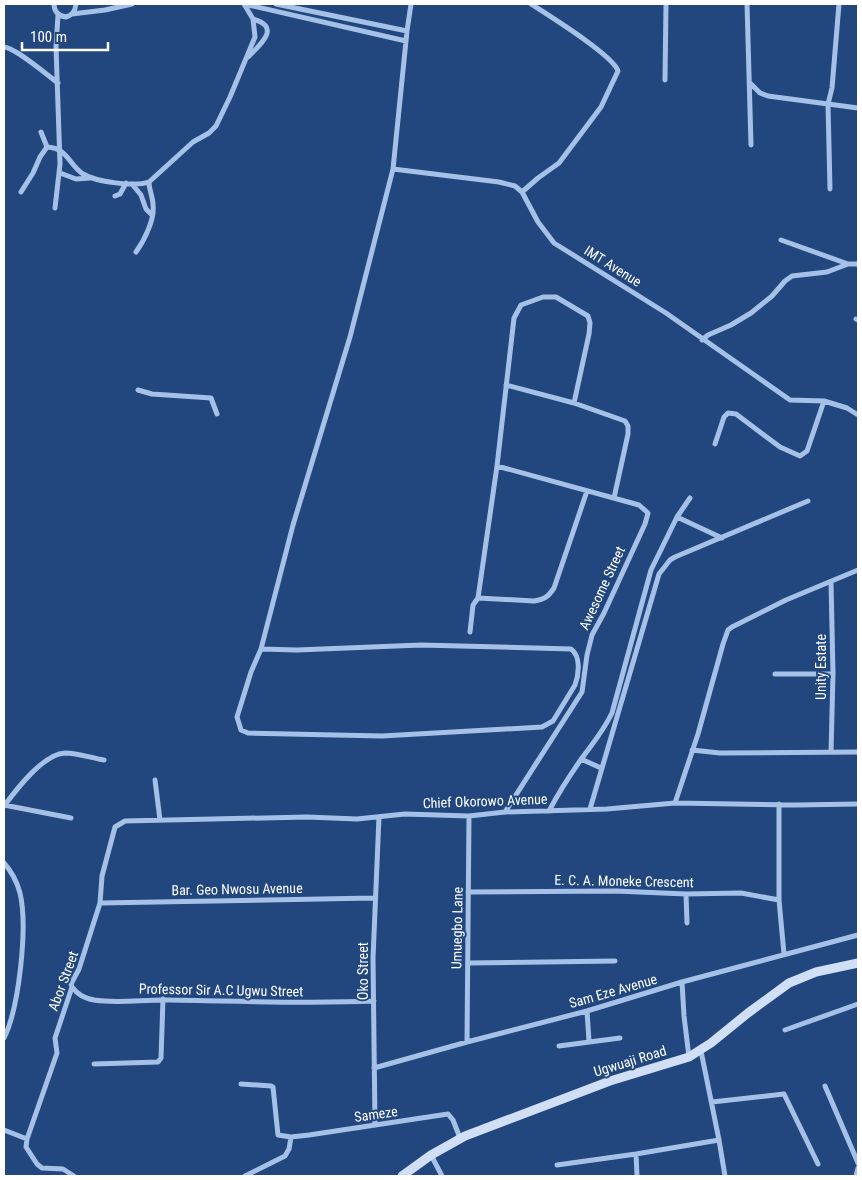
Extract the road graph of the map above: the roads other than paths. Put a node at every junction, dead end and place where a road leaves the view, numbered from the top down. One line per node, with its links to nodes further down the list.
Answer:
1 (54, 4): 14 (street)
2 (76, 4): 3 (street); 13 (street)
3 (80, 4)
4 (132, 4): 13 (street)
5 (244, 4): 12 (street); 15 (street)
6 (276, 4): 16 (street)
7 (411, 4): 16 (street)
8 (531, 4): 36 (street)
9 (666, 4): 20 (street)
10 (747, 4): 21 (street)
11 (838, 4): 23 (street)
12 (270, 7): 17 (street)
13 (72, 14): 14 (street)
14 (59, 17): 22 (street)
15 (253, 19): 19 (street); 19 (street)
16 (406, 31): 17 (street)
17 (406, 41): 29 (street)
18 (4, 47): 22 (street)
19 (246, 59): 32 (street)
20 (665, 80)
21 (749, 82): 23 (street); 26 (street)
22 (58, 83): 28 (street)
23 (828, 104): 24 (street); 34 (street)
24 (858, 108)
25 (41, 132): 27 (street)
26 (751, 145)
27 (47, 147): 28 (street); 35 (street)
28 (59, 149): 30 (street); 31 (street)
29 (393, 169): 36 (street); 63 (street)
30 (60, 173): 31 (street); 38 (street)
31 (92, 178): 33 (street)
32 (148, 182): 33 (street); 39 (street)
33 (129, 184): 37 (street); 39 (street)
34 (830, 189)
35 (21, 192)
36 (522, 192): 44 (street, IMT Avenue)
37 (115, 196)
38 (55, 208)
39 (152, 215): 41 (street)
40 (781, 240): 42 (street)
41 (136, 252)
42 (848, 264): 43 (street); 44 (street)
43 (858, 264)
44 (702, 340): 47 (street, IMT Avenue)
45 (506, 385): 48 (street); 48 (street); 52 (street)
46 (138, 390): 49 (street)
47 (824, 401): 50 (street, IMT Avenue); 51 (street)
48 (574, 403): 54 (street)
49 (217, 414)
50 (858, 415)
51 (715, 444)
52 (497, 466): 53 (street, Awesome Street); 61 (street)
53 (586, 491): 54 (street, Awesome Street); 61 (street)
54 (614, 498): 79 (street, Awesome Street)
55 (690, 498): 57 (street)
56 (808, 500): 58 (street)
57 (677, 517): 58 (street); 69 (street)
58 (722, 538): 71 (street)
59 (858, 570): 60 (street)
60 (831, 582): 65 (street, Unity Estate); 66 (street)
61 (478, 598): 62 (street)
62 (470, 632)
63 (260, 650): 63 (street)
64 (775, 674): 65 (street)
65 (833, 674): 67 (street, Unity Estate)
66 (692, 750): 67 (street); 73 (street)
67 (831, 752): 68 (street)
68 (858, 752)
69 (581, 759): 71 (street); 78 (street)
70 (104, 760): 76 (street)
71 (601, 768): 77 (street)
72 (155, 780): 83 (street)
73 (675, 803): 74 (street, Chief Okorowo Avenue); 77 (street, Chief Okorowo Avenue)
74 (779, 804): 75 (street, Chief Okorowo Avenue); 89 (street)
75 (858, 804)
76 (4, 805): 82 (street)
77 (590, 809): 78 (street, Chief Okorowo Avenue)
78 (550, 811): 79 (street, Chief Okorowo Avenue)
79 (505, 812): 80 (street, Chief Okorowo Avenue)
80 (469, 816): 81 (street, Chief Okorowo Avenue); 86 (street, Umuegbo Lane)
81 (378, 817): 83 (street, Chief Okorowo Avenue); 88 (street, Oko Street)
82 (71, 818)
83 (160, 820): 84 (street, Chief Okorowo Avenue)
84 (115, 827): 90 (street, Abor Street)
85 (4, 863): 104 (street)
86 (468, 892): 87 (street, E. C. A. Moneke Crescent); 96 (street, Umuegbo Lane)
87 (686, 894): 89 (street, E. C. A. Moneke Crescent); 91 (street)
88 (374, 898): 90 (street, Bar. Geo Nwosu Avenue); 100 (street, Oko Street)
89 (779, 900): 93 (street)
90 (100, 903): 98 (street, Abor Street)
91 (687, 923)
92 (858, 935): 93 (street, Sam Eze Avenue)
93 (784, 954): 97 (street, Sam Eze Avenue)
94 (615, 961): 96 (street)
95 (858, 962): 109 (main road, Ugwuaji Road)
96 (468, 963): 107 (street, Umuegbo Lane)
97 (682, 982): 102 (street, Sam Eze Avenue); 110 (street)
98 (72, 987): 99 (street, Professor Sir A.C Ugwu Street); 120 (street, Abor Street)
99 (163, 999): 100 (street, Professor Sir A.C Ugwu Street); 111 (street)
100 (374, 1001): 112 (street, Oko Street)
101 (858, 1004): 103 (street)
102 (587, 1011): 106 (street); 107 (street, Sam Eze Avenue)
103 (785, 1030)
104 (4, 1038)
105 (620, 1038): 106 (street)
106 (590, 1041): 108 (street)
107 (467, 1042): 112 (street, Sam Eze Avenue)
108 (559, 1046)
109 (700, 1051): 110 (main road, Ugwuaji Road); 115 (street)
110 (689, 1057): 119 (main road, Ugwuaji Road)
111 (94, 1064)
112 (374, 1068): 116 (street, Oko Street)
113 (242, 1084): 118 (street, Sameze)
114 (825, 1086): 124 (street)
115 (712, 1102): 121 (street); 125 (street)
116 (375, 1124): 118 (street, Sameze); 119 (street, Sameze)
117 (4, 1130): 120 (street)
118 (291, 1137): 129 (street)
119 (460, 1138): 123 (main road, Ugwuaji Road)
120 (27, 1140): 128 (street)
121 (719, 1140): 122 (street); 133 (street)
122 (636, 1154): 126 (street); 132 (street)
123 (432, 1155): 130 (main road, Ugwuaji Road); 131 (street)
124 (858, 1163)
125 (818, 1164)
126 (557, 1165)
127 (858, 1168): 134 (street)
128 (74, 1176)
129 (245, 1176)
130 (402, 1176)
131 (442, 1176)
132 (637, 1176)
133 (725, 1176)
134 (856, 1176)

